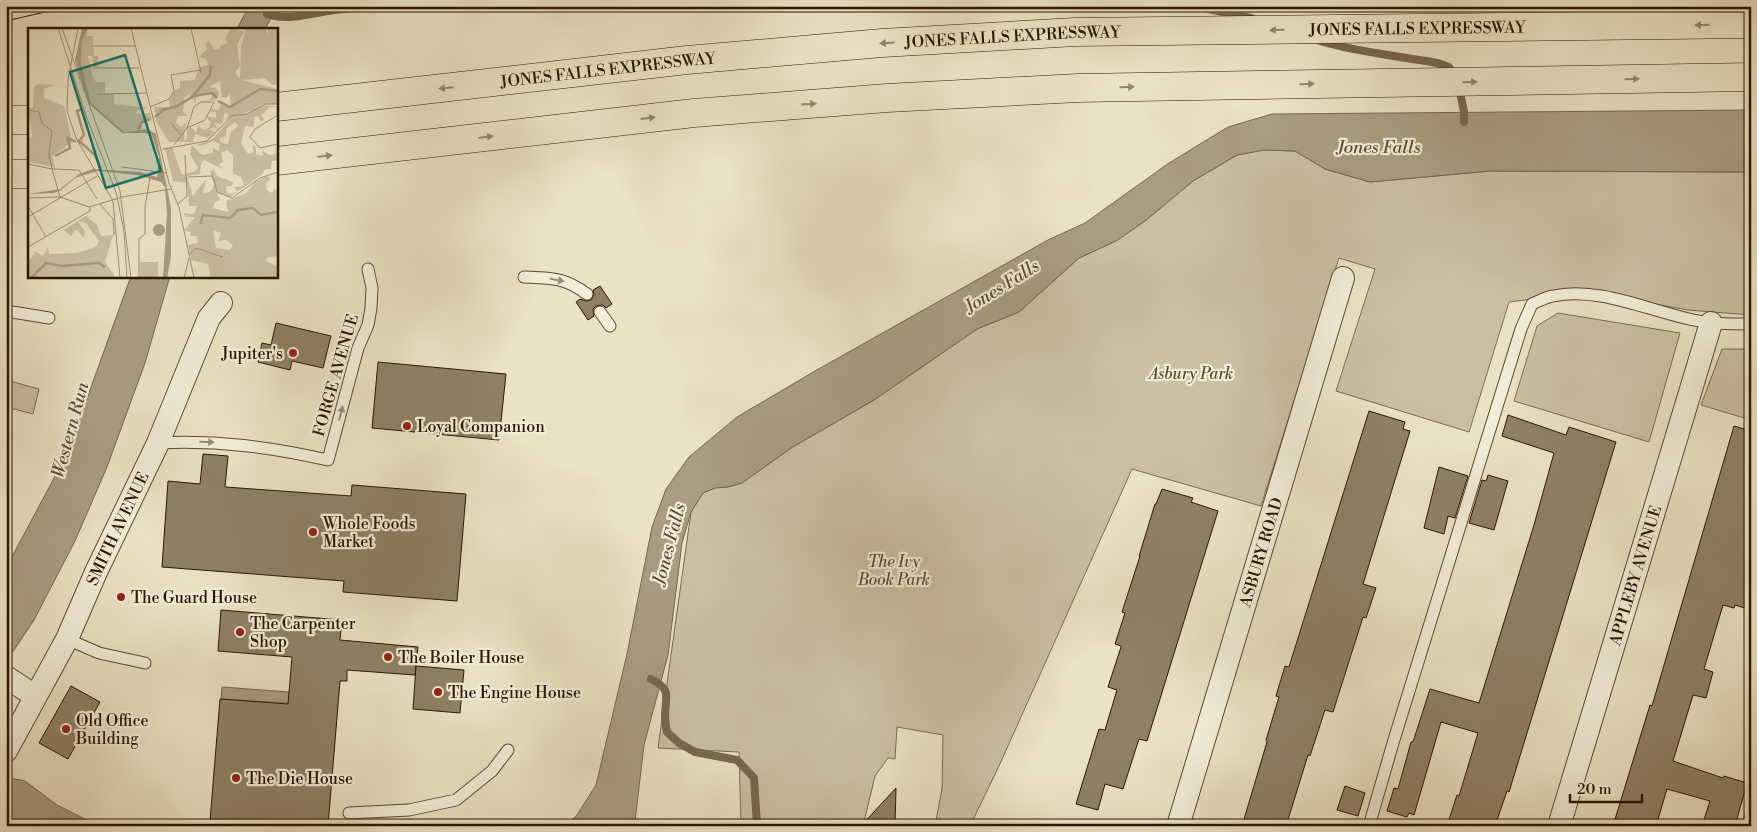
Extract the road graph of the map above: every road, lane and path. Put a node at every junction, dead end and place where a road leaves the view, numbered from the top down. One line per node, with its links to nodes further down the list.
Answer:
1 (1751, 24): 3 (highway, JONES FALLS EXPRESSWAY, one-way to 3)
2 (1751, 77): 6 (highway, one-way to 2)
3 (278, 107)
4 (6, 120): 5 (highway)
5 (28, 120)
6 (278, 161)
7 (6, 174): 8 (highway)
8 (28, 174)
9 (368, 269): 20 (lane, FORGE AVENUE, one-way to 9)
10 (524, 278): 12 (lane, one-way to 12)
11 (1343, 278): 29 (street, ASBURY ROAD)
12 (587, 294)
13 (221, 303): 20 (street, SMITH AVENUE)
14 (6, 311): 16 (lane)
15 (600, 312): 19 (lane)
16 (49, 318)
17 (1711, 323): 18 (lane); 30 (lane); 31 (street, APPLEBY AVENUE)
18 (1751, 324)
19 (610, 326)
20 (158, 443): 21 (street, SMITH AVENUE)
21 (67, 639): 22 (lane); 24 (street, SMITH AVENUE)
22 (145, 663)
23 (6, 677): 24 (street)
24 (35, 696): 25 (street, SMITH AVENUE)
25 (10, 743)
26 (508, 750): 27 (lane)
27 (349, 813)
28 (1751, 815): 32 (lane)
29 (1178, 826)
30 (1369, 826)
31 (1559, 826)
32 (1748, 826)

